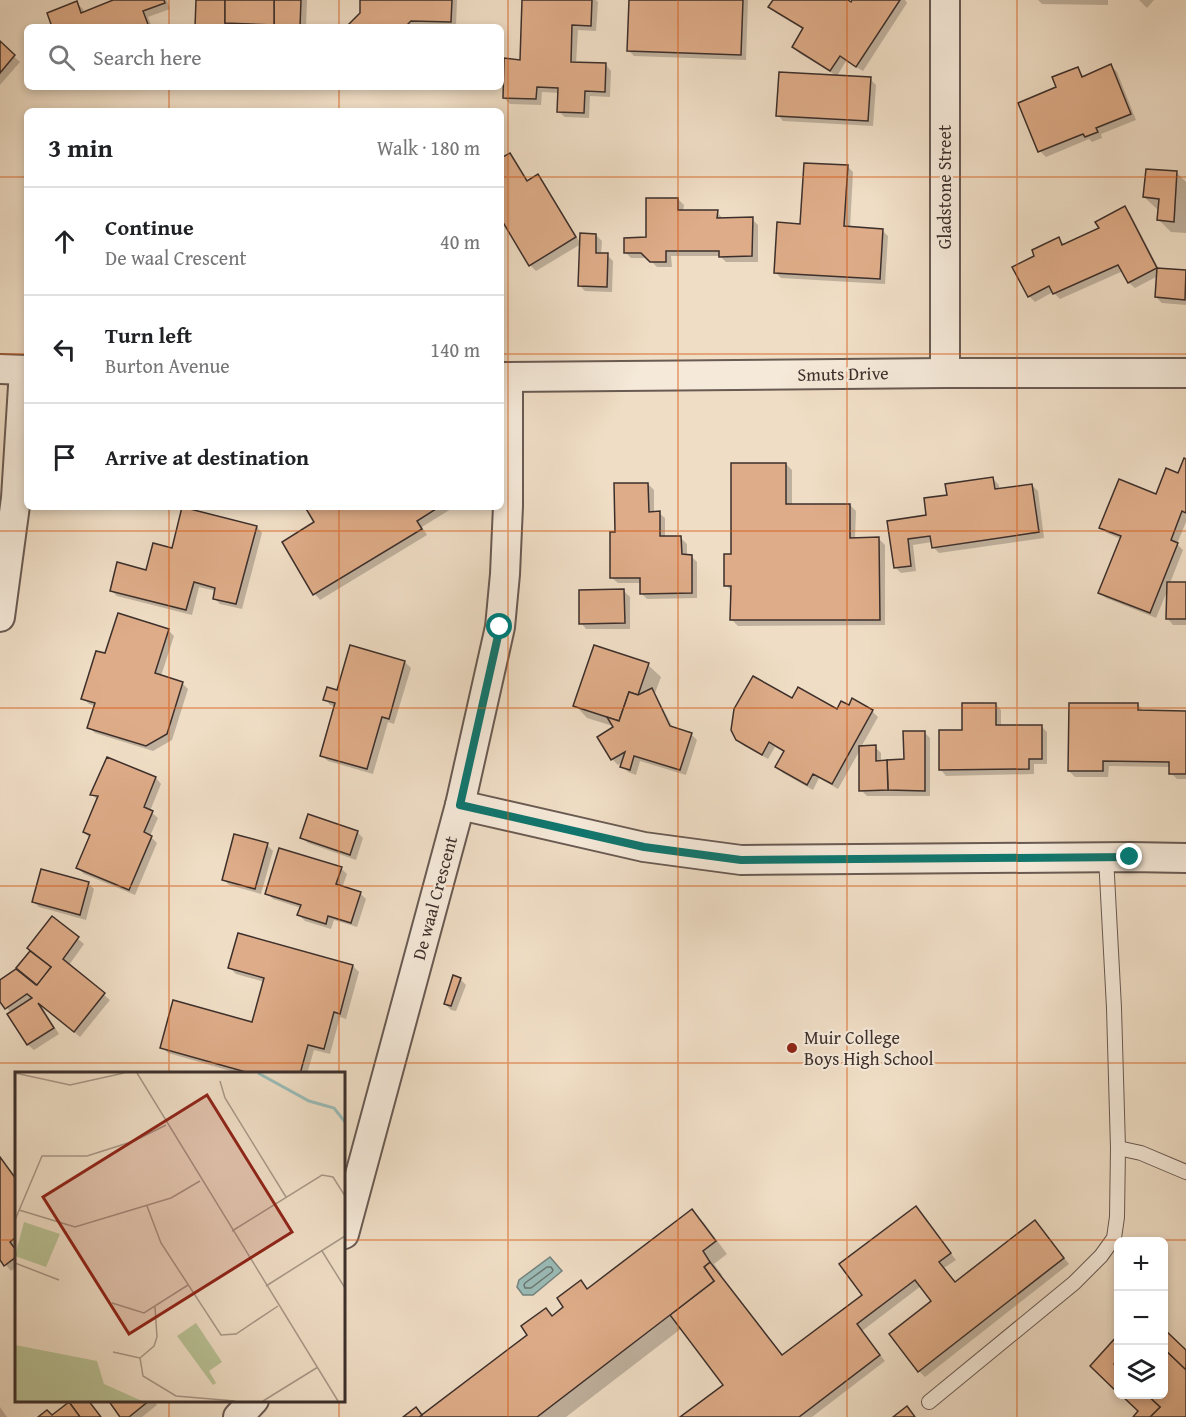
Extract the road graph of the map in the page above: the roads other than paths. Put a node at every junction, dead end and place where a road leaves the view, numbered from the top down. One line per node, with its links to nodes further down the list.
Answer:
1 (945, 0): 3 (street, Gladstone Street)
2 (17, 370): 6 (street)
3 (945, 373): 4 (street, Smuts Drive); 5 (street, Smuts Drive)
4 (1186, 373)
5 (505, 378): 7 (street, De waal Crescent)
6 (0, 617)
7 (460, 805): 8 (street); 12 (street, De waal Crescent)
8 (1106, 857): 9 (street); 10 (lane)
9 (1186, 858)
10 (1118, 1148): 11 (lane); 14 (lane)
11 (1186, 1172)
12 (345, 1230)
13 (253, 1402): 15 (street)
14 (929, 1402)
15 (238, 1417)

